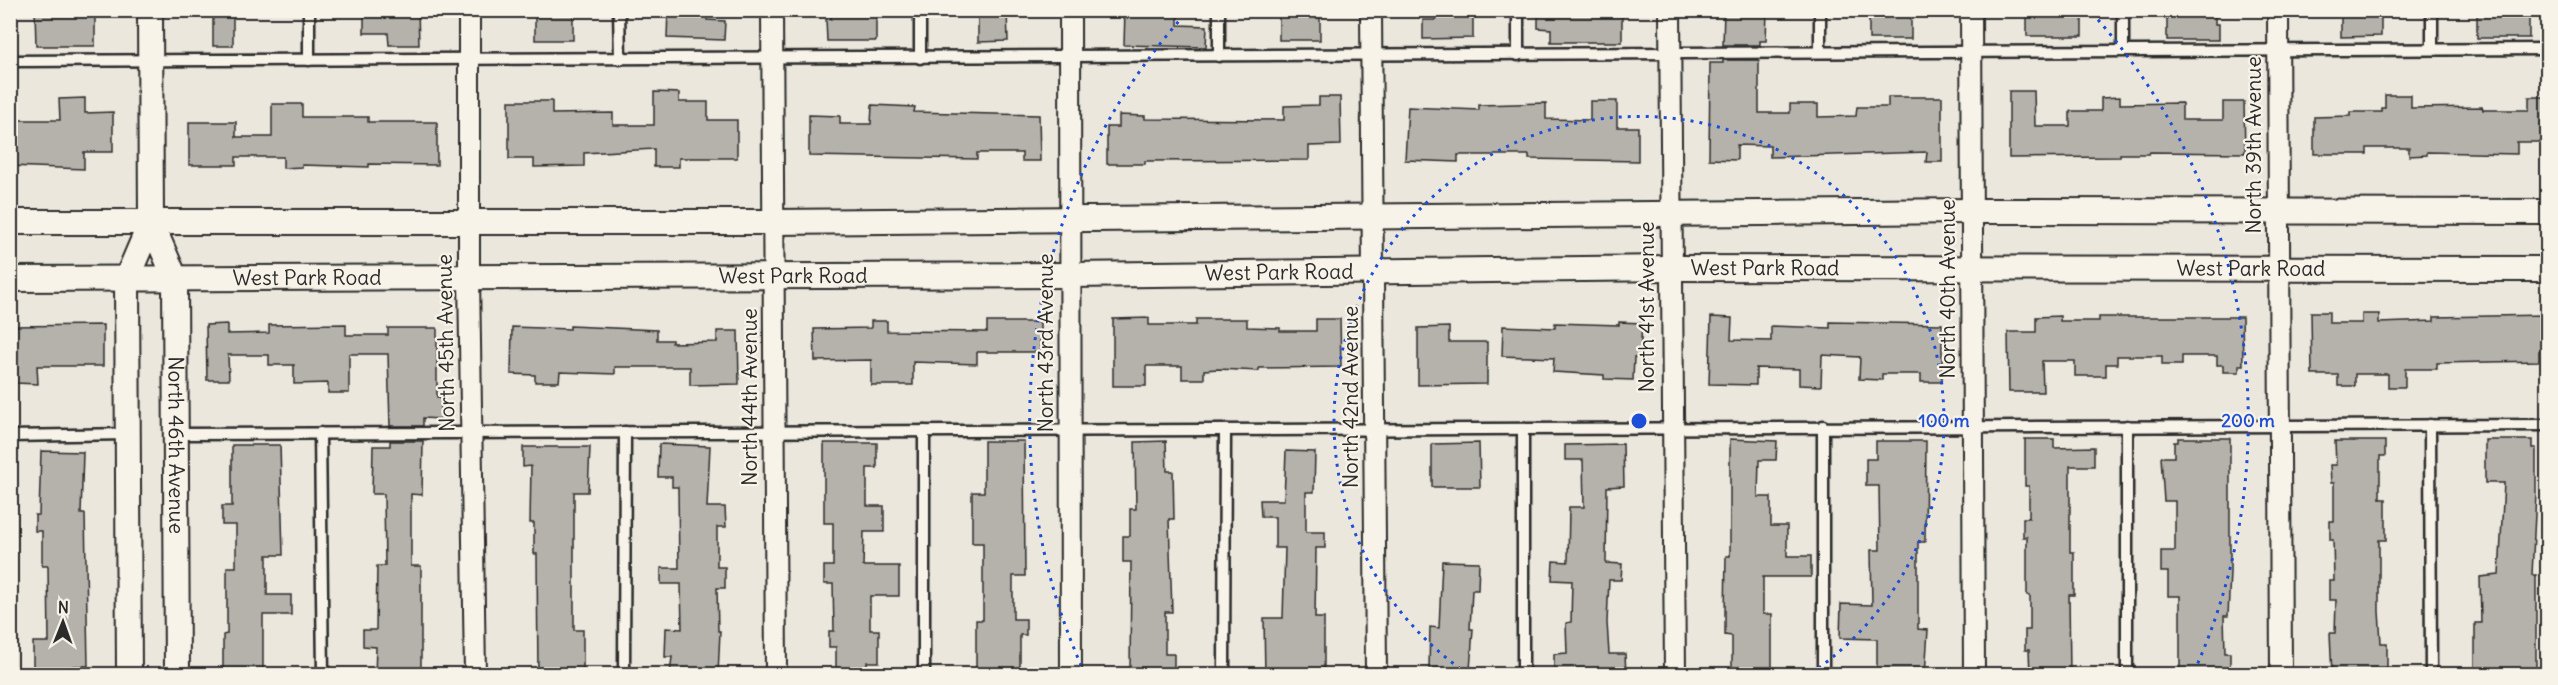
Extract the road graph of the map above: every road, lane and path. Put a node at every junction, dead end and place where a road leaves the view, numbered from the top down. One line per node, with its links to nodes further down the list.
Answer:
1 (150, 10): 29 (street, North 46th Avenue)
2 (309, 10): 32 (lane)
3 (469, 10): 33 (street, North 45th Avenue)
4 (619, 10): 30 (lane)
5 (772, 10): 31 (street, North 44th Avenue)
6 (920, 10): 28 (lane)
7 (1070, 10): 27 (street, North 43rd Avenue)
8 (1219, 10): 25 (lane)
9 (1371, 10): 26 (street, North 42nd Avenue)
10 (1518, 10): 24 (lane)
11 (1670, 10): 23 (street, North 41st Avenue)
12 (1820, 10): 22 (lane)
13 (1971, 10): 21 (street, North 40th Avenue)
14 (2123, 10): 18 (lane)
15 (2278, 10): 19 (street, North 39th Avenue)
16 (2432, 10): 20 (lane)
17 (2547, 49): 20 (lane)
18 (2123, 50): 19 (lane); 21 (lane)
19 (2278, 50): 20 (lane); 37 (street, North 39th Avenue)
20 (2432, 50)
21 (1972, 51): 22 (lane); 35 (street, North 40th Avenue)
22 (1820, 52): 23 (lane)
23 (1670, 54): 24 (lane); 38 (street, North 41st Avenue)
24 (1518, 55): 26 (lane)
25 (1219, 56): 26 (lane); 27 (lane)
26 (1372, 56): 39 (street, North 42nd Avenue)
27 (1070, 57): 28 (lane); 40 (street, North 43rd Avenue)
28 (920, 58): 31 (lane)
29 (150, 59): 32 (lane); 34 (lane); 43 (street, North 46th Avenue)
30 (620, 59): 31 (lane); 33 (lane)
31 (773, 59): 44 (street, North 44th Avenue)
32 (309, 60): 33 (lane)
33 (469, 60): 41 (street, North 45th Avenue)
34 (10, 61)
35 (1972, 211): 37 (street); 38 (street); 47 (street, North 40th Avenue)
36 (2547, 212): 37 (street)
37 (2277, 213): 46 (street, North 39th Avenue)
38 (1670, 214): 39 (street); 45 (street, North 41st Avenue)
39 (1374, 217): 40 (street); 49 (street, North 42nd Avenue)
40 (1070, 218): 44 (street); 50 (street, North 43rd Avenue)
41 (469, 221): 43 (street); 44 (street); 51 (street, North 45th Avenue)
42 (10, 222): 43 (street)
43 (151, 222): 53 (street, North 46th Avenue); 54 (street, North 46th Avenue)
44 (773, 222): 52 (street, North 44th Avenue)
45 (1671, 268): 47 (street, West Park Road); 49 (street, West Park Road); 62 (street, North 41st Avenue)
46 (2278, 268): 47 (street, West Park Road); 48 (street, West Park Road); 61 (street, North 39th Avenue)
47 (1972, 269): 59 (street, North 40th Avenue)
48 (2547, 269)
49 (1375, 270): 50 (street, West Park Road); 64 (street, North 42nd Avenue)
50 (1070, 275): 52 (street, West Park Road); 67 (street, North 43rd Avenue)
51 (469, 276): 52 (street, West Park Road); 54 (street, West Park Road); 71 (street, North 45th Avenue)
52 (774, 276): 69 (street, North 44th Avenue)
53 (127, 278): 54 (street, West Park Road); 55 (street, West Park Road); 72 (street, North 46th Avenue)
54 (175, 278): 73 (street, North 46th Avenue)
55 (10, 279)
56 (2430, 425): 57 (lane); 61 (lane); 91 (lane)
57 (2547, 425)
58 (1823, 426): 59 (lane); 62 (lane); 87 (lane)
59 (1973, 426): 60 (lane); 88 (street, North 40th Avenue)
60 (2127, 426): 61 (lane); 89 (lane)
61 (2279, 426): 90 (street, North 39th Avenue)
62 (1672, 428): 65 (lane); 86 (street, North 41st Avenue)
63 (1225, 430): 64 (lane); 67 (lane); 83 (lane)
64 (1375, 430): 65 (lane); 84 (street, North 42nd Avenue)
65 (1523, 430): 85 (lane)
66 (924, 431): 67 (lane); 69 (lane); 81 (lane)
67 (1071, 431): 82 (street, North 43rd Avenue)
68 (625, 432): 69 (lane); 71 (lane); 79 (lane)
69 (775, 432): 80 (street, North 44th Avenue)
70 (320, 433): 71 (lane); 73 (lane); 77 (lane)
71 (471, 433): 78 (street, North 45th Avenue)
72 (128, 434): 74 (lane); 75 (street, North 46th Avenue)
73 (176, 434): 76 (street, North 46th Avenue)
74 (10, 436)
75 (129, 675)
76 (177, 675)
77 (323, 675)
78 (475, 675)
79 (624, 675)
80 (776, 675)
81 (924, 675)
82 (1071, 675)
83 (1224, 675)
84 (1376, 675)
85 (1523, 675)
86 (1675, 675)
87 (1823, 675)
88 (1974, 675)
89 (2127, 675)
90 (2281, 675)
91 (2432, 675)

